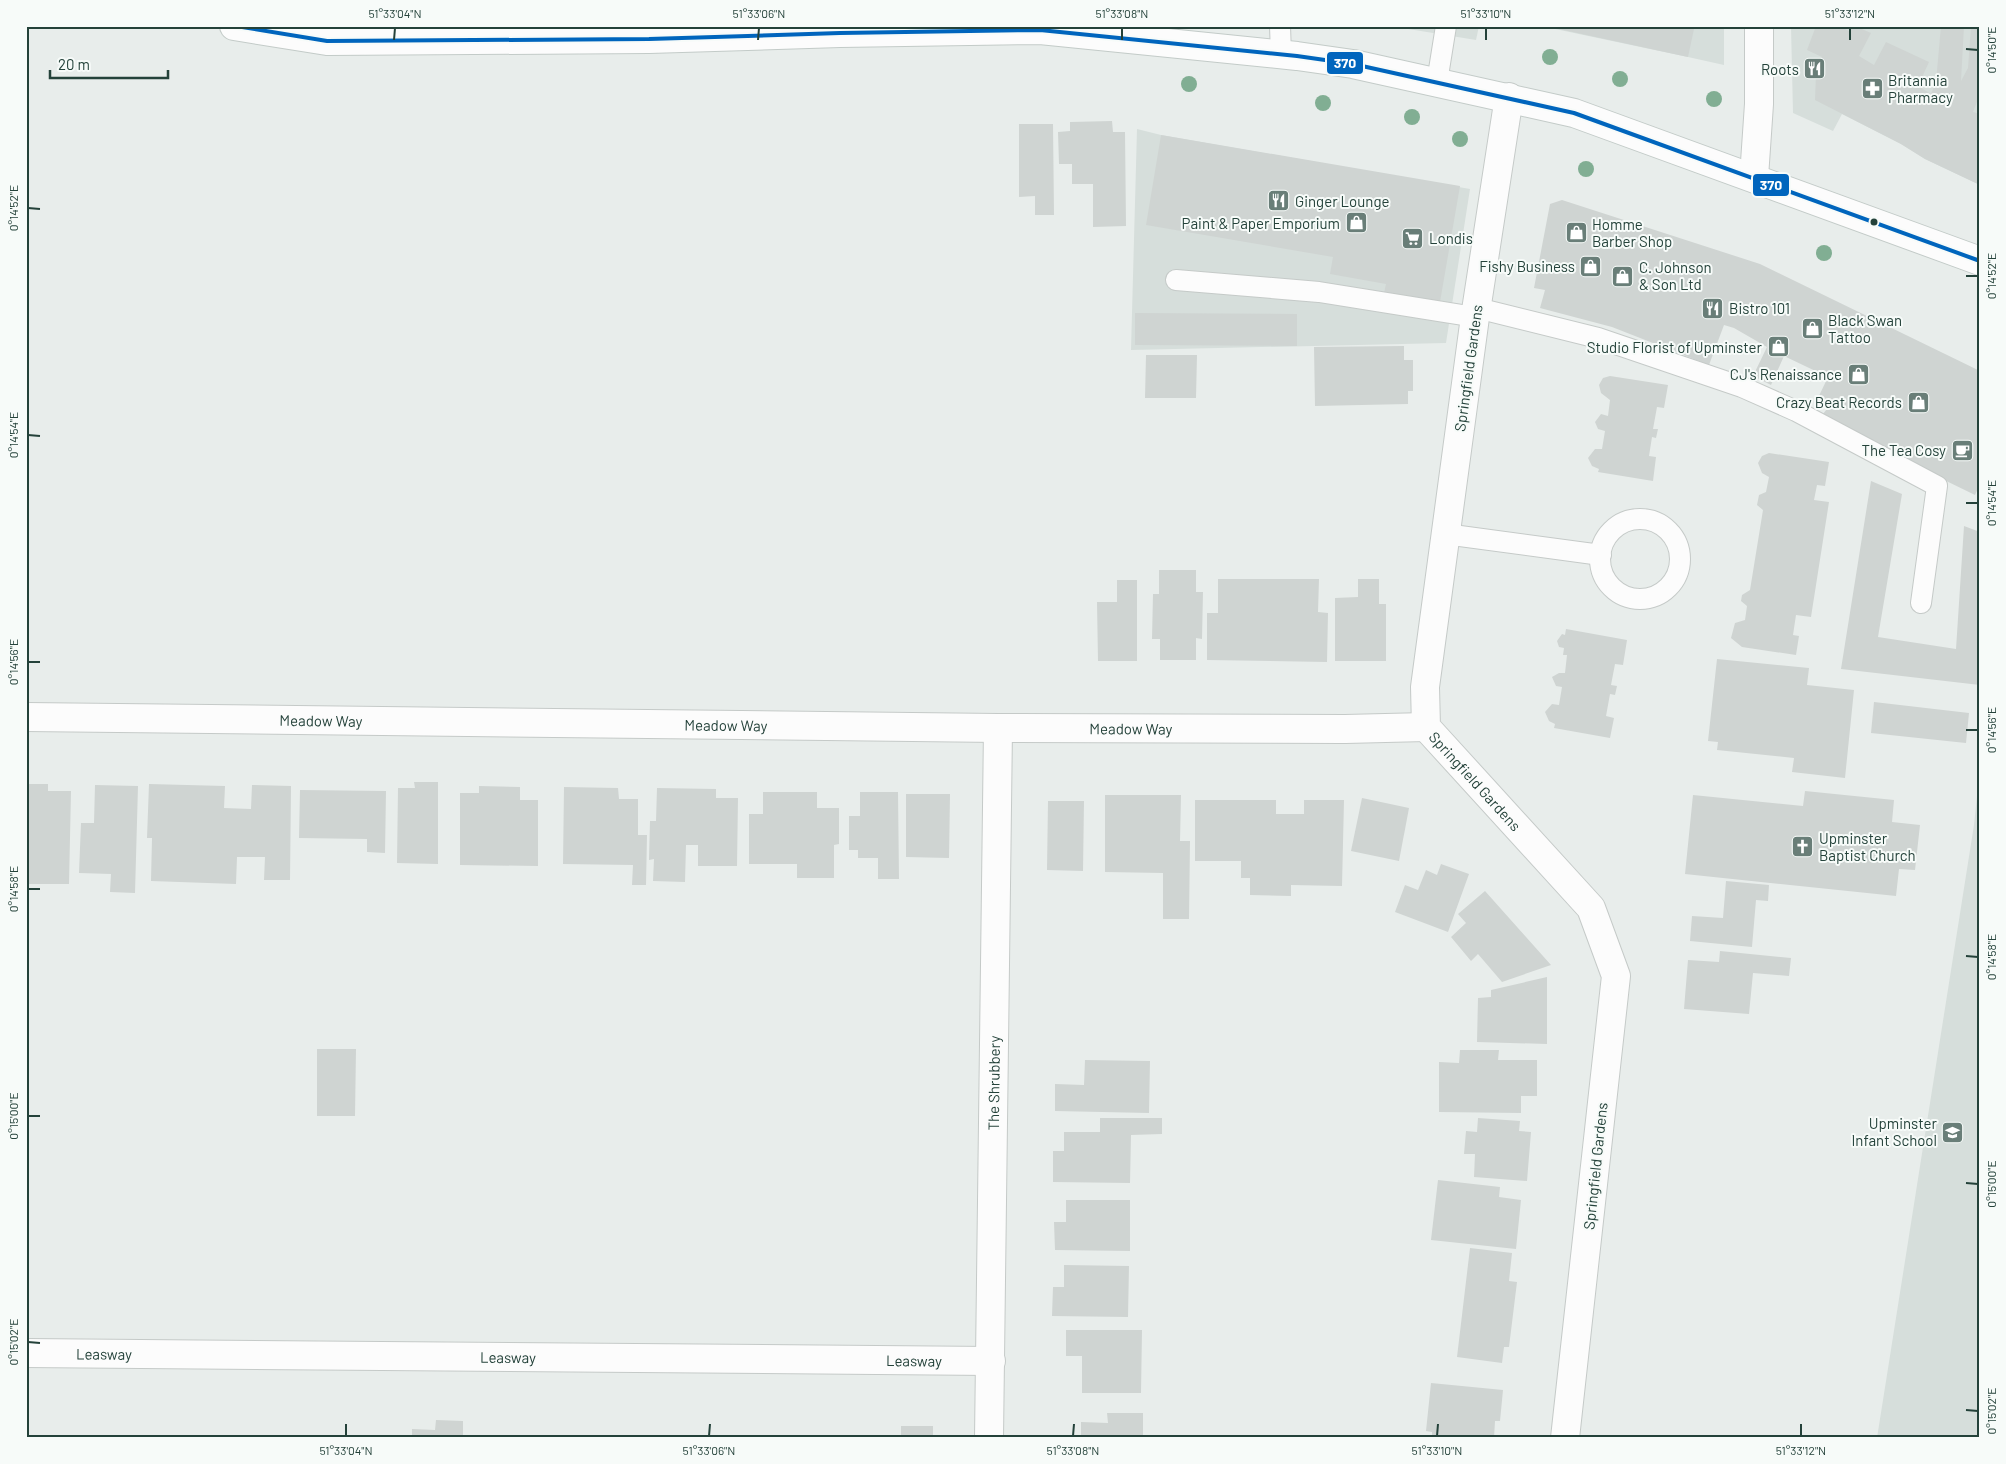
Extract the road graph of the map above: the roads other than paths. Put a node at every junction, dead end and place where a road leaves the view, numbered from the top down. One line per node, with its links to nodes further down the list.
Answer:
1 (234, 26): 5 (street)
2 (1280, 26): 6 (lane)
3 (1446, 26): 7 (lane)
4 (1759, 26): 9 (street)
5 (840, 30): 6 (street)
6 (1280, 54): 7 (street)
7 (1437, 82): 8 (street)
8 (1509, 97): 9 (street); 12 (street, Springfield Gardens)
9 (1754, 177): 10 (street)
10 (1980, 261)
11 (1176, 280): 12 (lane)
12 (1476, 313): 13 (street, Springfield Gardens); 15 (lane)
13 (1445, 534): 14 (lane); 17 (street, Springfield Gardens)
14 (1601, 555)
15 (1922, 603)
16 (26, 717): 18 (street, Meadow Way)
17 (1426, 727): 18 (street, Meadow Way); 22 (street, Springfield Gardens)
18 (998, 728): 20 (street, The Shrubbery)
19 (26, 1353): 20 (street, Leasway)
20 (991, 1361): 21 (street, The Shrubbery)
21 (990, 1438)
22 (1565, 1438)

